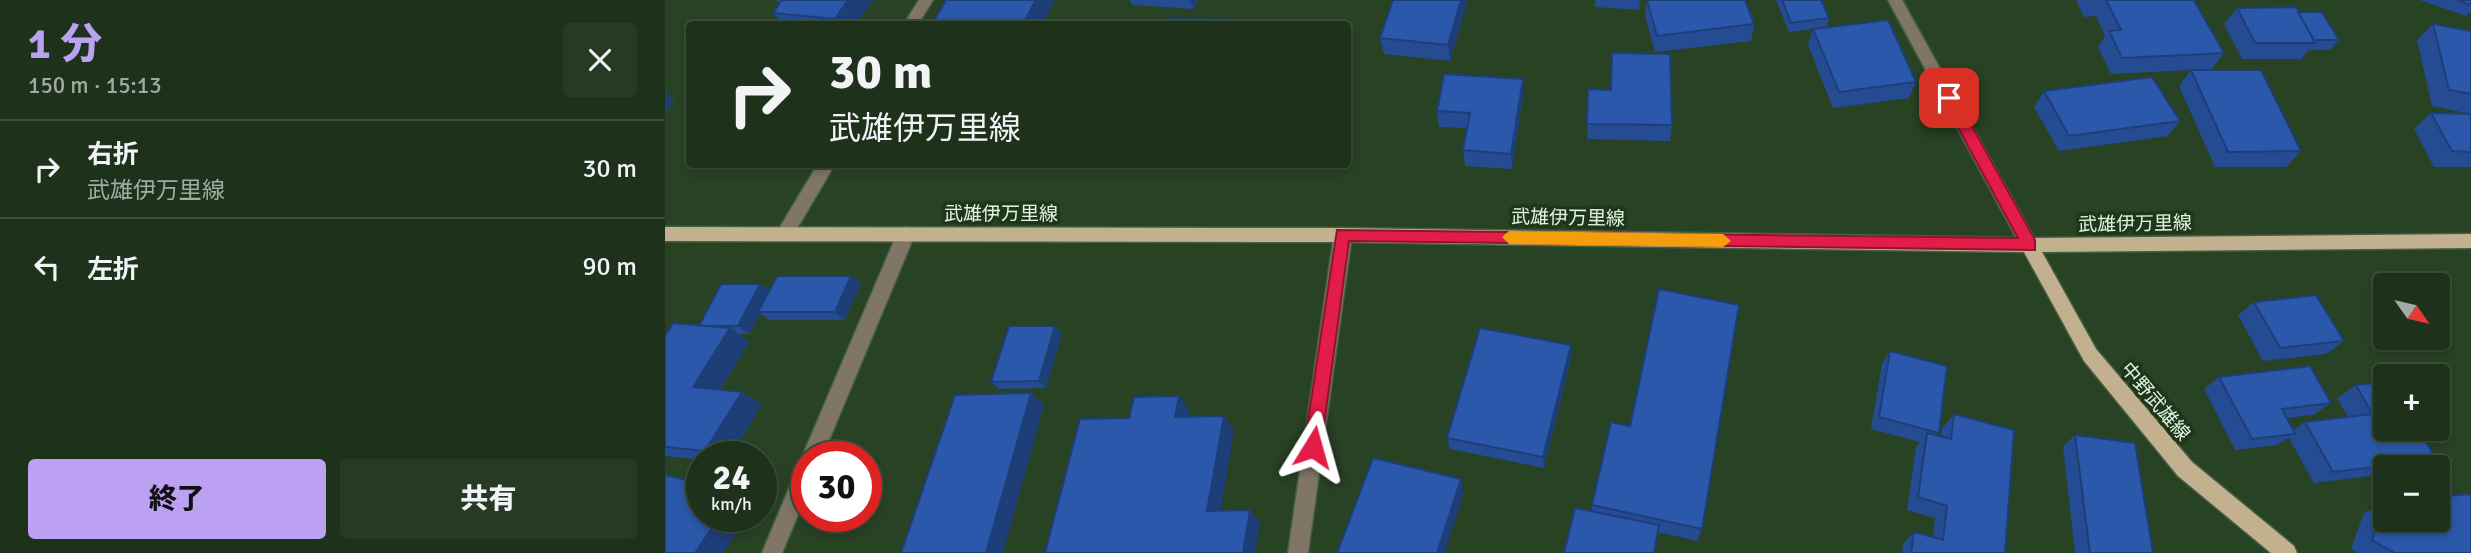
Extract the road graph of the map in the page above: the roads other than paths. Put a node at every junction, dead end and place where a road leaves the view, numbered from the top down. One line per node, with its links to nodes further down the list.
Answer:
1 (926, 0): 3 (street)
2 (1895, 0): 10 (street)
3 (913, 21)
4 (825, 168): 5 (street)
5 (786, 232): 6 (main road, 武雄伊万里線); 7 (main road, 武雄伊万里線)
6 (665, 234)
7 (906, 234): 8 (main road, 武雄伊万里線); 11 (street)
8 (1343, 235): 10 (main road, 武雄伊万里線); 14 (street)
9 (2471, 241): 10 (main road, 武雄伊万里線)
10 (2029, 245): 15 (main road, 中野武雄線)
11 (819, 441)
12 (791, 508): 13 (street)
13 (772, 553)
14 (1298, 553)
15 (2287, 553)

